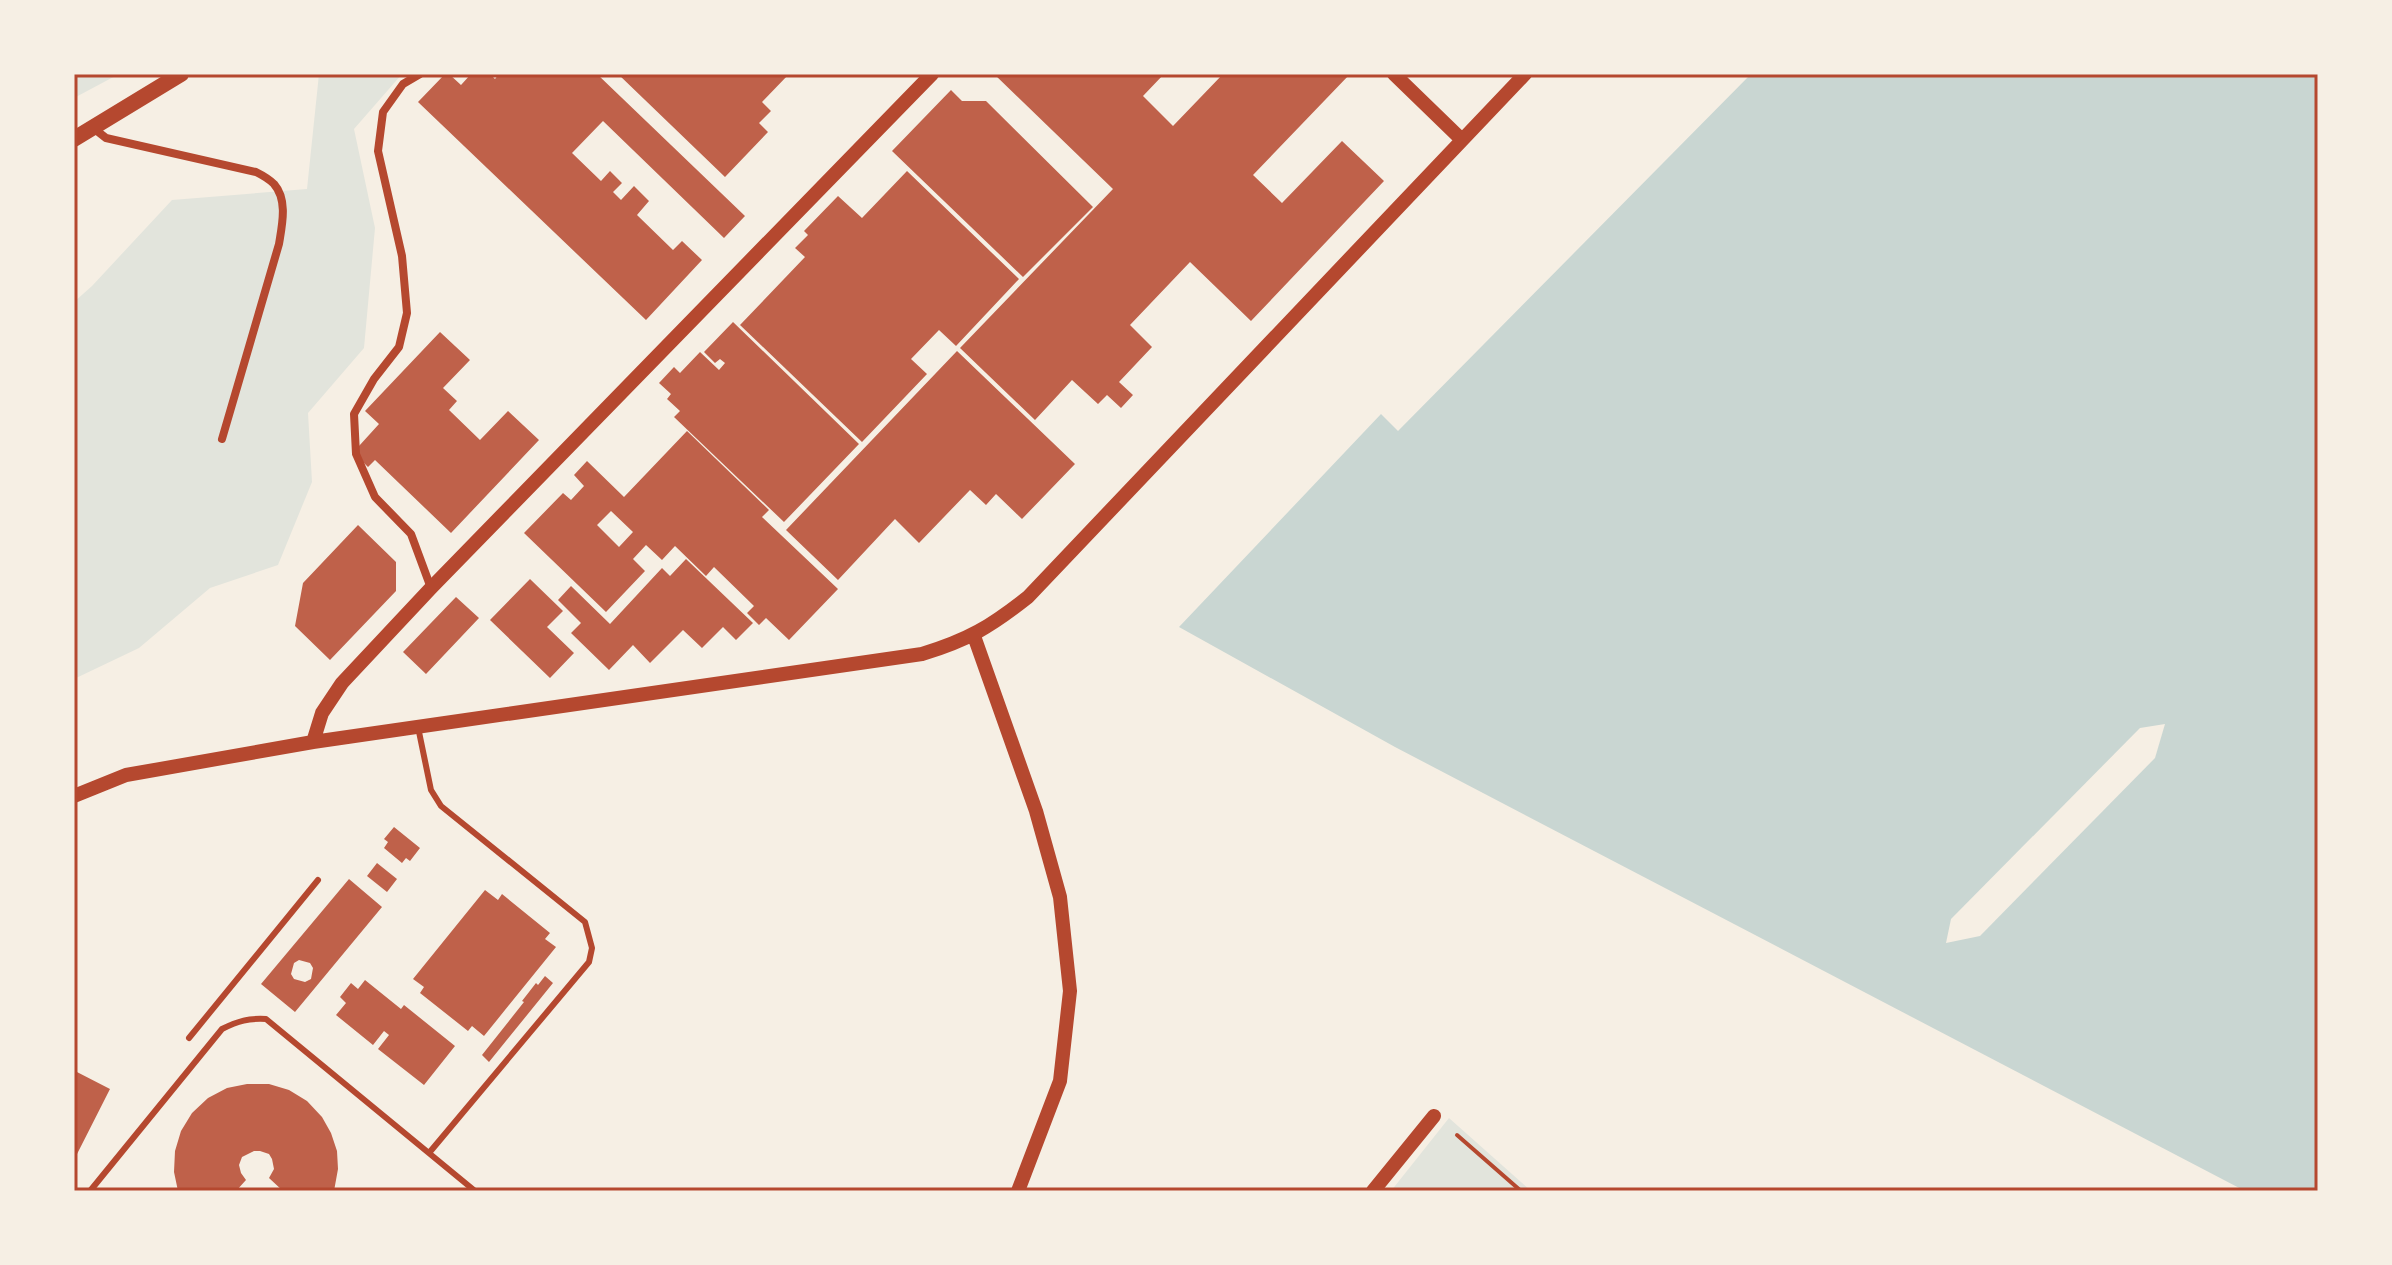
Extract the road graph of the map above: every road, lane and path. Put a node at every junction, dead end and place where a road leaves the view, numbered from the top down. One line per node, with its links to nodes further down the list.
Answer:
1 (181, 74): 6 (main road)
2 (420, 74): 10 (street)
3 (932, 74): 10 (street)
4 (1394, 74): 8 (street)
5 (1518, 77): 8 (street)
6 (92, 127): 7 (main road); 9 (street)
7 (74, 139)
8 (1461, 139): 11 (street)
9 (222, 439)
10 (431, 588): 13 (street)
11 (974, 636): 12 (street); 22 (street)
12 (418, 727): 13 (street); 19 (lane)
13 (313, 742): 14 (street)
14 (74, 796)
15 (318, 880): 16 (lane)
16 (189, 1038)
17 (1434, 1116): 23 (street)
18 (1457, 1135): 24 (path)
19 (429, 1153): 20 (lane); 21 (lane)
20 (90, 1191)
21 (475, 1191)
22 (1018, 1191)
23 (1373, 1191)
24 (1521, 1191)

